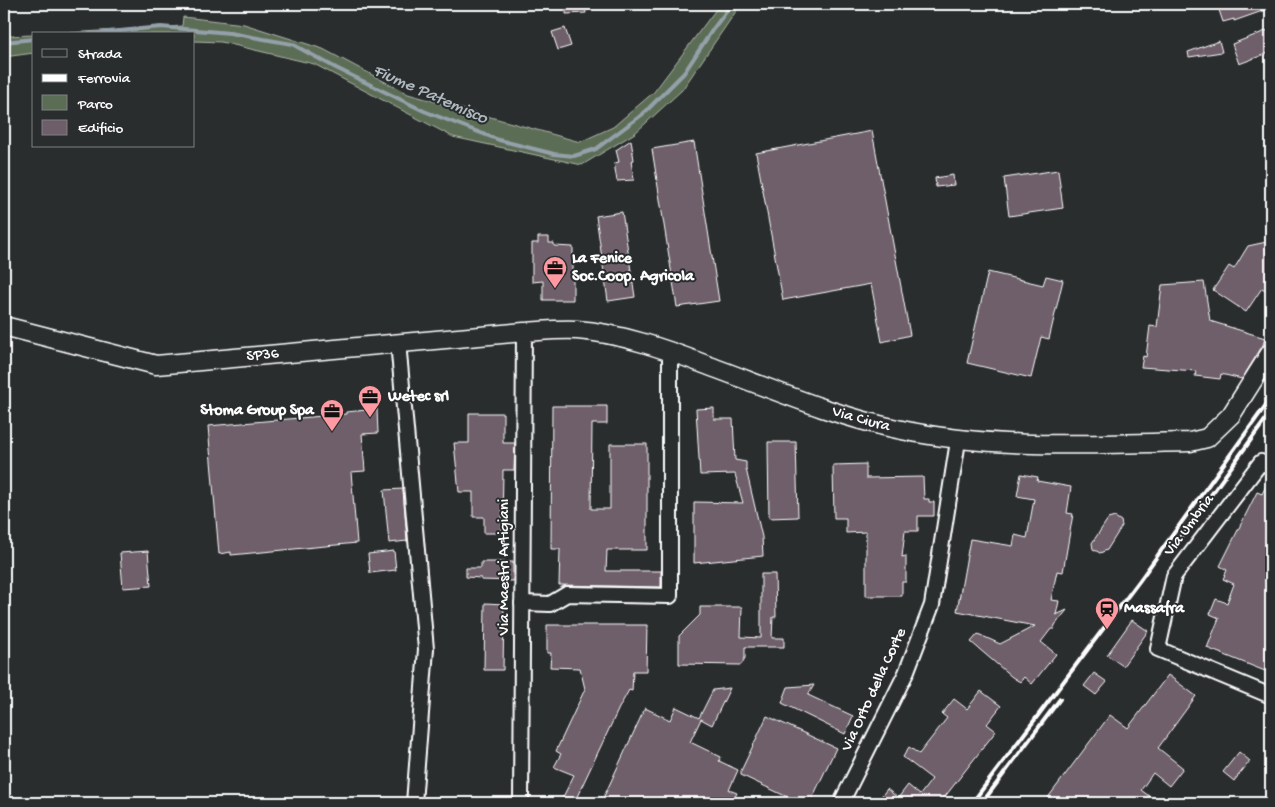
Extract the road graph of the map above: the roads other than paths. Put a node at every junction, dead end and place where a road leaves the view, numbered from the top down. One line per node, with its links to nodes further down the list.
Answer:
1 (4, 326): 3 (main road, SP36 / SP36)
2 (524, 332): 3 (main road, SP36 / SP36); 4 (main road, Via Ciura); 8 (street, Via Maestri Artigiani)
3 (398, 342): 10 (street)
4 (670, 351): 6 (main road, Via Ciura); 8 (street)
5 (1271, 352): 6 (main road, Via Ciura)
6 (958, 440): 12 (street, Via Orto della Corte)
7 (1266, 464): 9 (street, Via Umbria)
8 (522, 603): 11 (street, Via Maestri Artigiani)
9 (1271, 696)
10 (414, 803)
11 (521, 803)
12 (841, 803)

